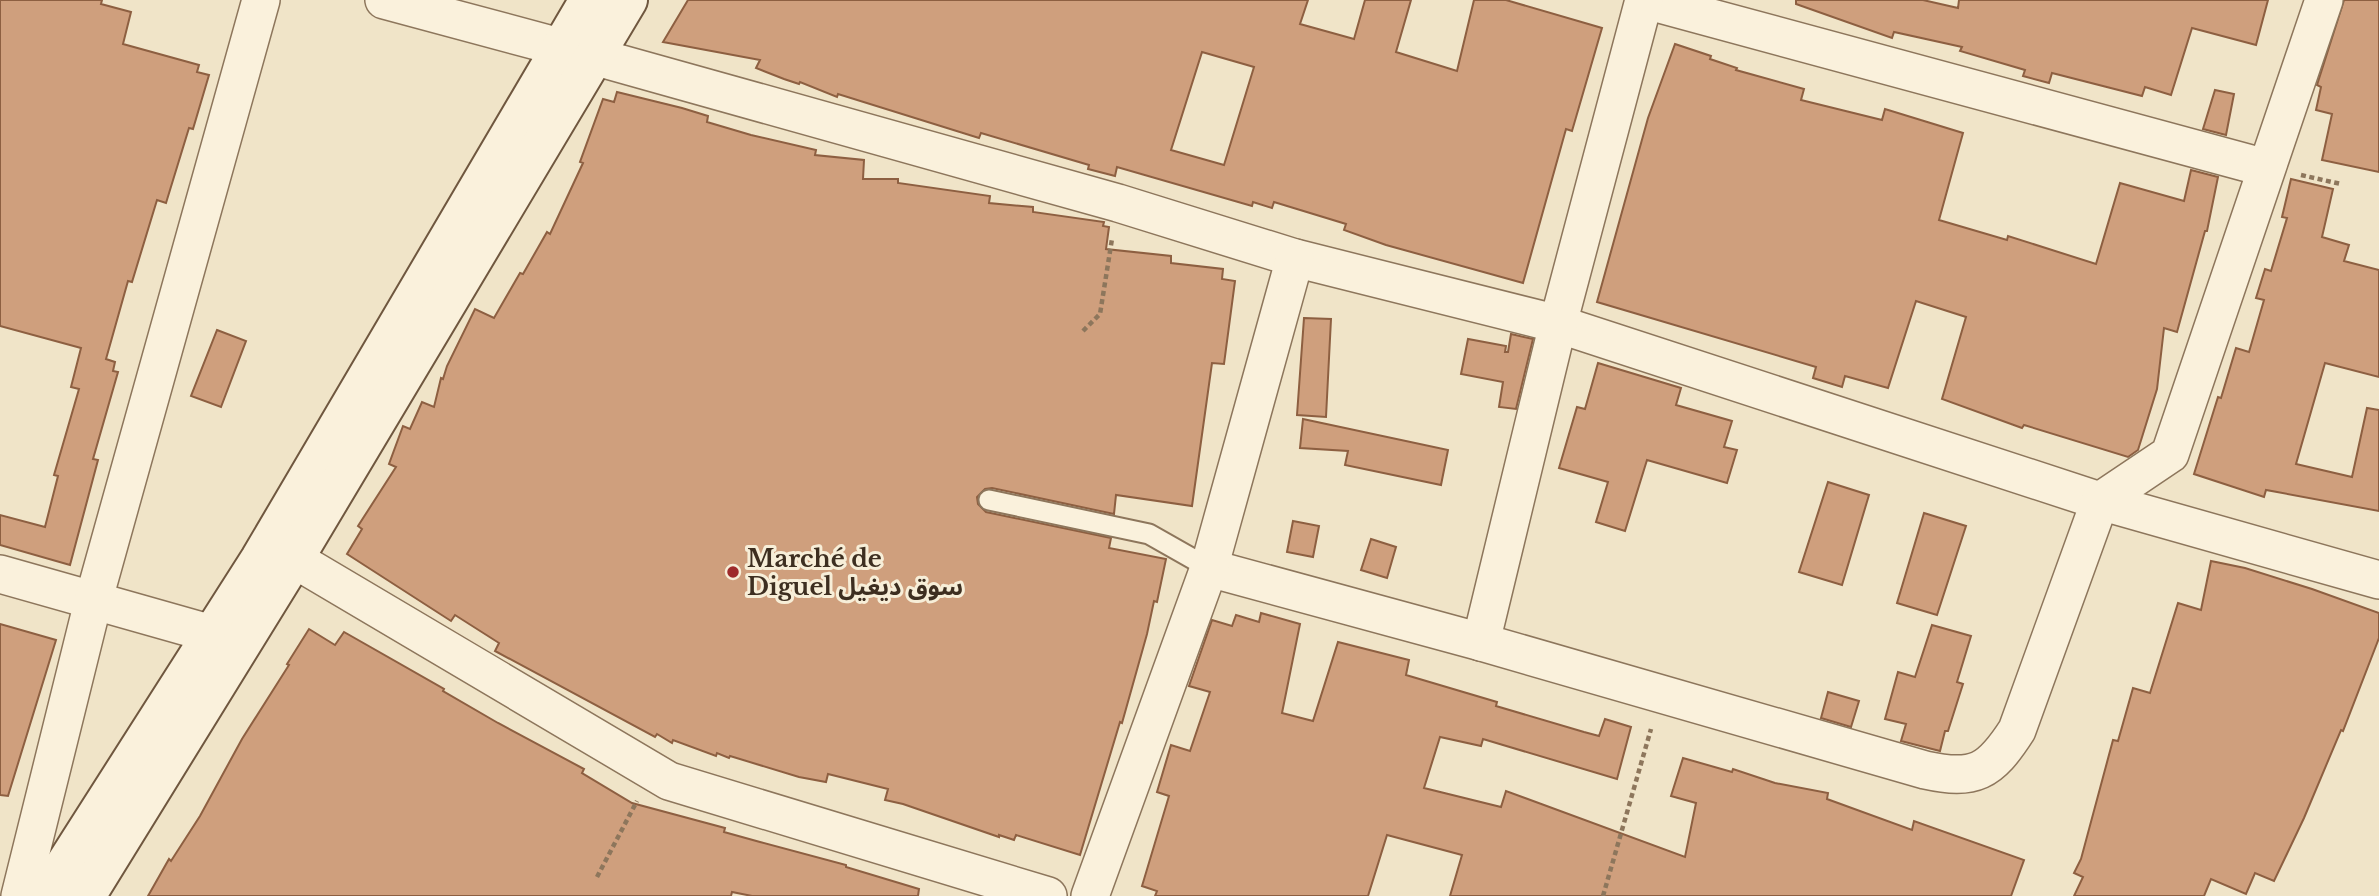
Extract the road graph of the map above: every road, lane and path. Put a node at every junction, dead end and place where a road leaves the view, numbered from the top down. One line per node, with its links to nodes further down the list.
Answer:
1 (261, 0): 19 (street)
2 (384, 0): 7 (street)
3 (589, 0): 7 (street)
4 (628, 0): 7 (street)
5 (1645, 0): 8 (street); 11 (street)
6 (2323, 0): 8 (street)
7 (577, 52): 9 (street); 15 (street); 20 (street)
8 (2266, 168): 14 (street)
9 (1118, 203): 10 (street); 12 (path)
10 (1295, 258): 11 (street); 16 (street)
11 (1558, 324): 14 (street); 21 (street)
12 (1083, 331)
13 (989, 500): 16 (lane)
14 (2100, 501): 18 (street); 22 (street)
15 (295, 559): 23 (street); 27 (street)
16 (1209, 568): 21 (street); 29 (street)
17 (0, 574): 19 (street)
18 (2379, 580)
19 (93, 602): 20 (street); 25 (street)
20 (212, 634): 26 (street)
21 (1482, 642): 22 (street)
22 (1661, 694): 30 (path)
23 (645, 766): 24 (path); 28 (street)
24 (597, 877)
25 (20, 896)
26 (45, 896)
27 (86, 896)
28 (1048, 896)
29 (1090, 896)
30 (1603, 896)

